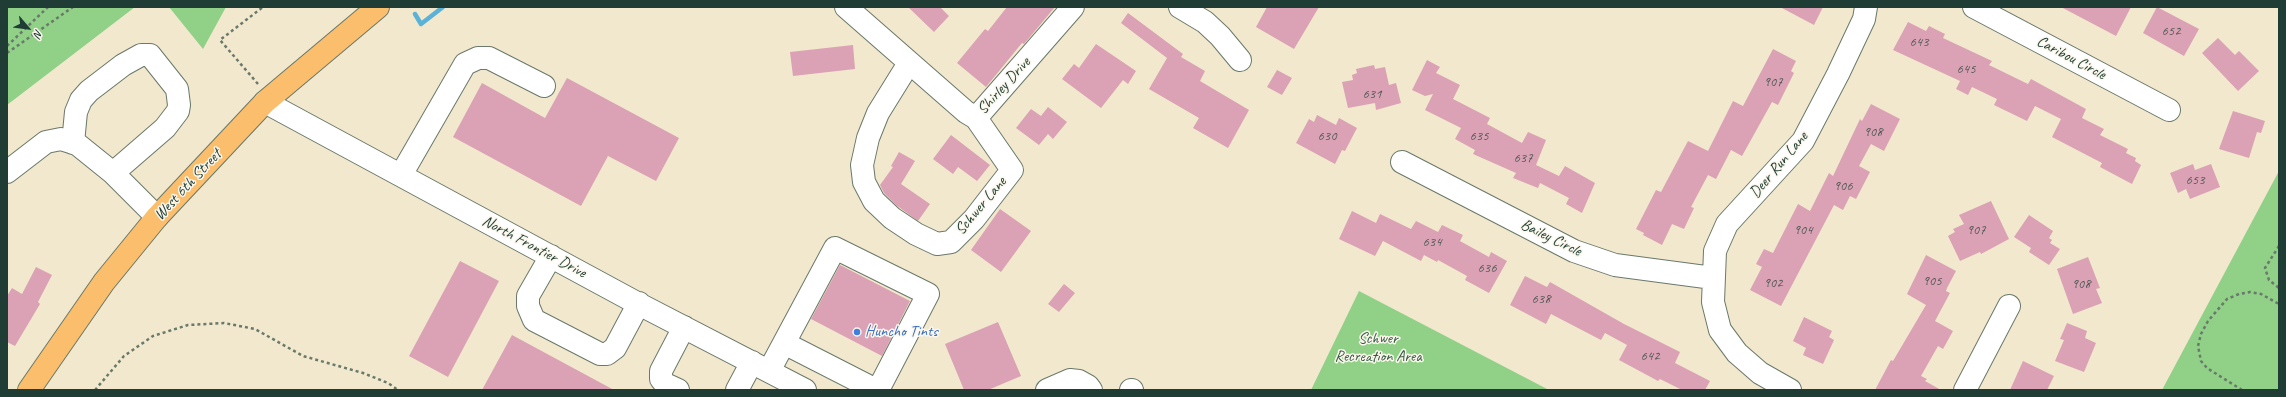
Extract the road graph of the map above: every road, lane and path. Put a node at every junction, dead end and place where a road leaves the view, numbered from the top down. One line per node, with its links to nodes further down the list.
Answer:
1 (48, 7): 10 (path)
2 (73, 7): 11 (path)
3 (263, 7): 15 (path)
4 (378, 7): 15 (main road, West 6th Street)
5 (846, 7): 13 (street)
6 (1074, 7): 17 (street, Shirley Drive)
7 (1180, 7): 12 (street)
8 (1866, 7): 26 (street, Deer Run Lane)
9 (1974, 7): 16 (street, Caribou Circle)
10 (7, 46)
11 (7, 52)
12 (1240, 60)
13 (909, 63): 17 (street, Shirley Drive); 17 (street, Schwer Lane)
14 (544, 86): 22 (street)
15 (268, 100): 22 (street, North Frontier Drive); 23 (main road, West 6th Street)
16 (2168, 110)
17 (976, 118)
18 (73, 143): 20 (street); 21 (street); 21 (street)
19 (1402, 162): 26 (street, Bailey Circle)
20 (7, 172)
21 (113, 173): 23 (street)
22 (401, 176): 25 (street, North Frontier Drive)
23 (157, 217): 34 (main road, West 6th Street)
24 (2279, 246): 27 (path)
25 (551, 256): 28 (street, North Frontier Drive); 28 (street)
26 (1713, 278): 43 (street, Deer Run Lane)
27 (2279, 288)
28 (639, 304): 31 (street, North Frontier Drive)
29 (2279, 304): 45 (path)
30 (2009, 306): 44 (street)
31 (684, 327): 33 (street, North Frontier Drive); 37 (street)
32 (784, 343): 33 (street); 40 (street); 40 (street)
33 (760, 367): 38 (street); 39 (street, North Frontier Drive)
34 (29, 390)
35 (95, 390): 36 (path)
36 (398, 390)
37 (678, 390)
38 (737, 390)
39 (805, 390)
40 (877, 390)
41 (1047, 390): 42 (street)
42 (1091, 390)
43 (1790, 390)
44 (1965, 390)
45 (2242, 390)

